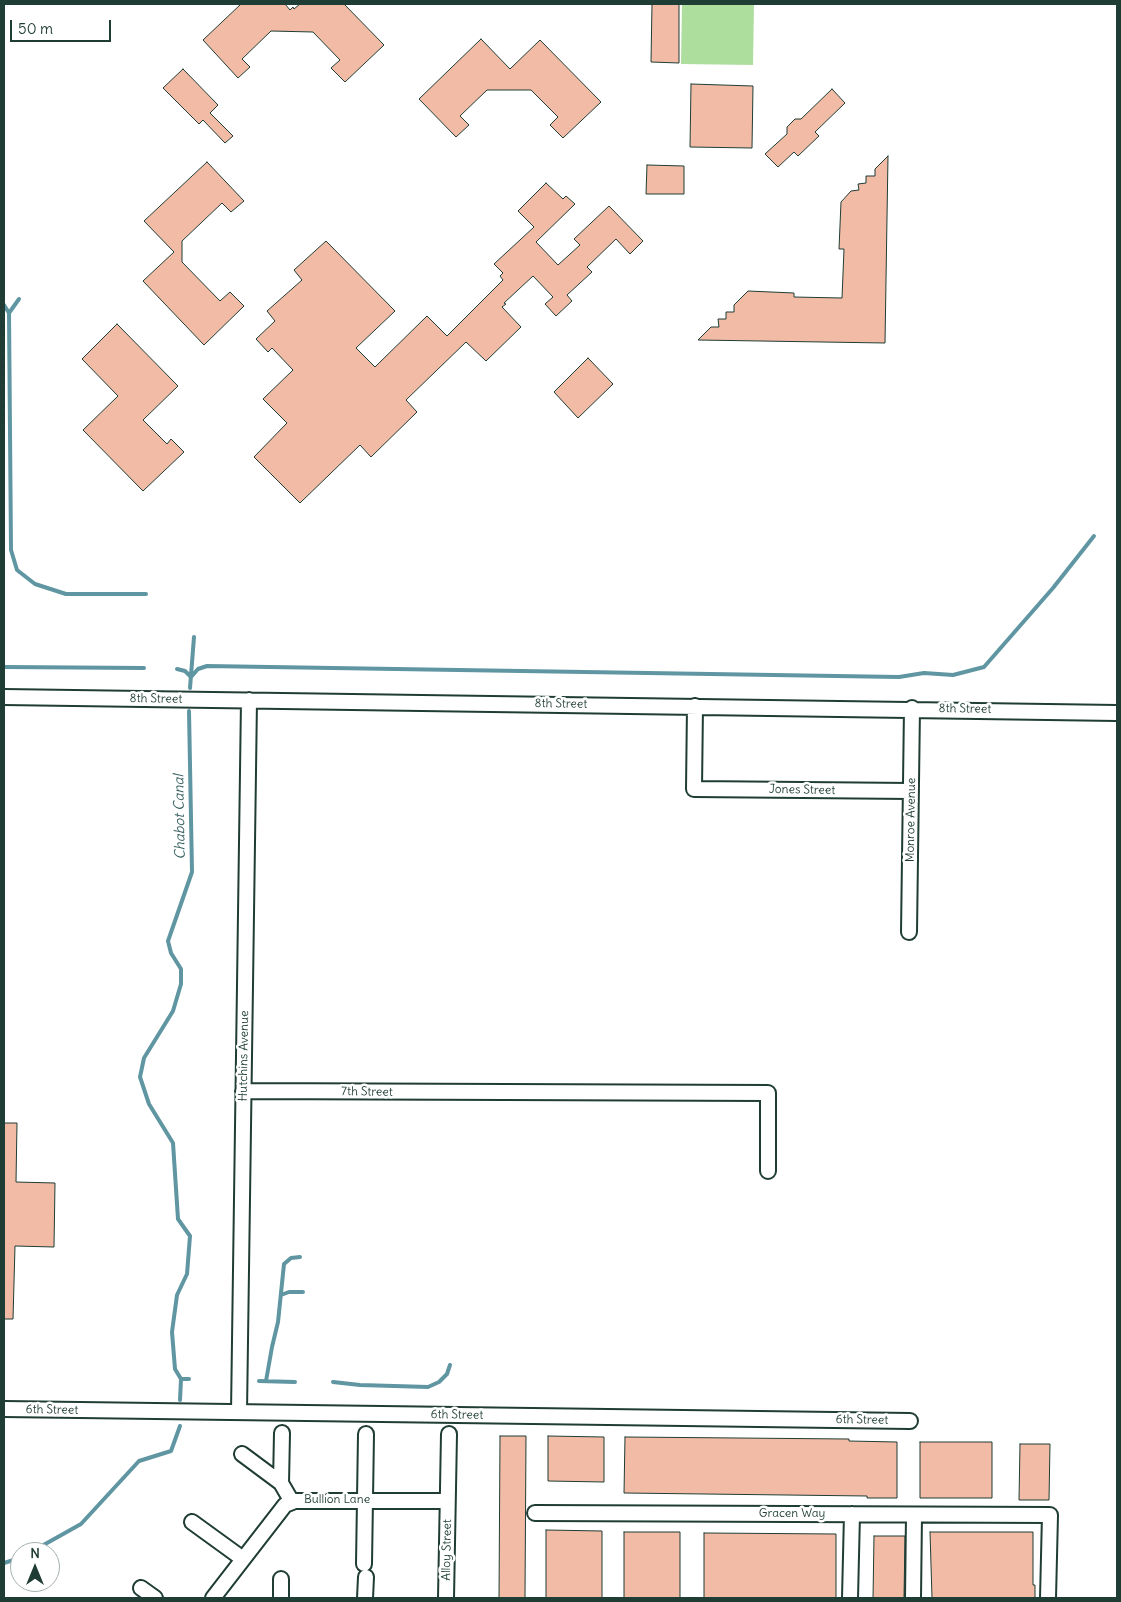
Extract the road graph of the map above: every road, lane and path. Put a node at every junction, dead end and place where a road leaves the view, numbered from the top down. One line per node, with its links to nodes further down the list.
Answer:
1 (4, 697): 2 (street, 8th Street)
2 (249, 700): 3 (street, 8th Street); 8 (street, Hutchins Avenue)
3 (695, 706): 4 (street, 8th Street); 6 (street, Jones Street)
4 (912, 708): 5 (street, 8th Street); 6 (street, Monroe Avenue)
5 (1117, 713)
6 (911, 792): 7 (street, Monroe Avenue)
7 (909, 932)
8 (243, 1091): 9 (street, 7th Street); 11 (street, Hutchins Avenue)
9 (768, 1171)
10 (4, 1409): 11 (street, 6th Street)
11 (239, 1412): 12 (street, 6th Street)
12 (910, 1421)
13 (282, 1433): 17 (street)
14 (366, 1434): 18 (street)
15 (449, 1434): 19 (street, Alloy Street)
16 (242, 1454): 17 (street)
17 (281, 1483): 20 (street)
18 (365, 1500): 19 (street, Bullion Lane); 20 (street, Bullion Lane); 31 (street)
19 (447, 1501): 32 (street, Alloy Street)
20 (292, 1502): 25 (street, Bullion Lane)
21 (535, 1513): 22 (street, Gracen Way)
22 (852, 1514): 23 (street, Gracen Way); 33 (street)
23 (914, 1515): 34 (street); 35 (street, Gracen Way)
24 (192, 1522): 25 (street)
25 (243, 1559): 29 (street, Bullion Lane)
26 (282, 1579): 30 (street)
27 (141, 1588): 28 (street)
28 (155, 1598)
29 (212, 1598)
30 (281, 1598)
31 (365, 1598)
32 (446, 1598)
33 (850, 1598)
34 (913, 1598)
35 (1048, 1598)

